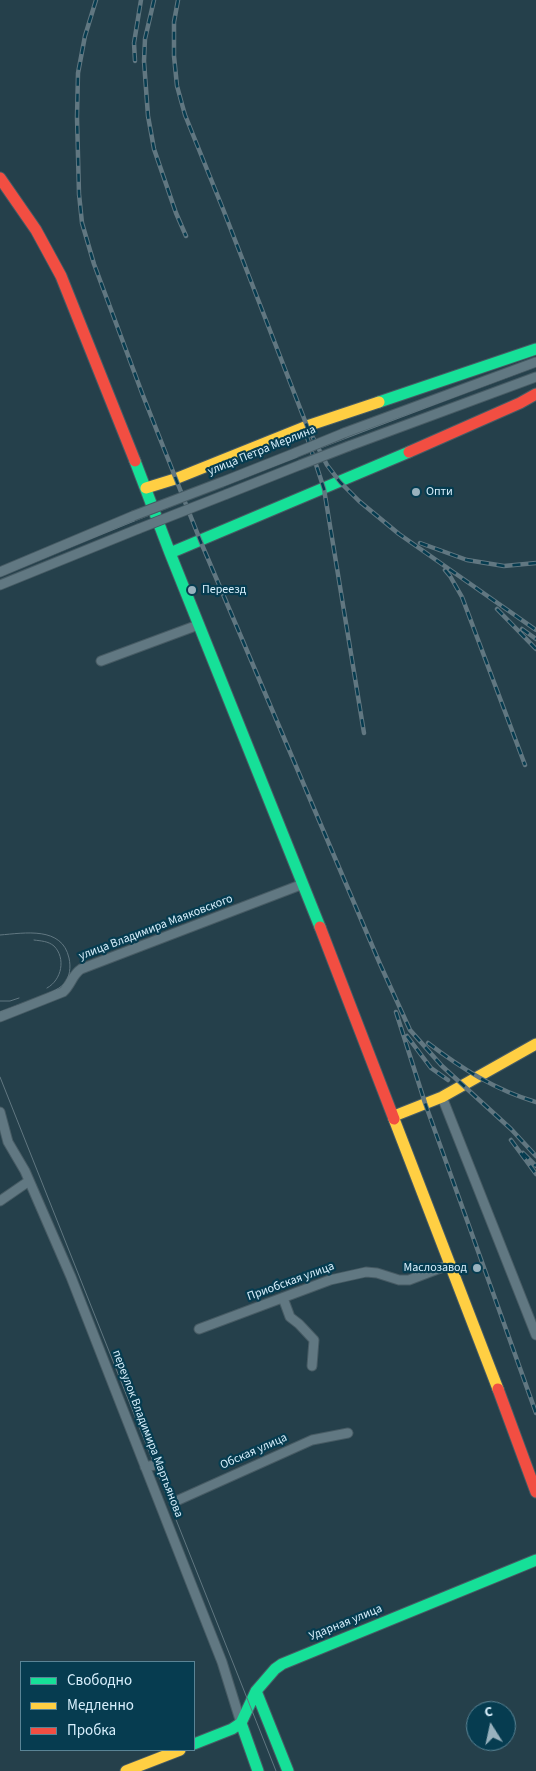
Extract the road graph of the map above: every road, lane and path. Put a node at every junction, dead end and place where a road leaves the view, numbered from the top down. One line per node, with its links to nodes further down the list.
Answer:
1 (0, 178): 6 (main road)
2 (536, 349): 6 (main road, улица Петра Мерлина)
3 (536, 362): 8 (street, улица Петра Мерлина, bridge)
4 (536, 377): 9 (street, bridge)
5 (536, 394): 7 (main road)
6 (146, 488): 7 (main road)
7 (170, 553): 10 (main road)
8 (0, 572)
9 (0, 585)
10 (198, 625): 11 (street); 12 (main road)
11 (101, 661)
12 (304, 884): 13 (street, улица Владимира Маяковского); 17 (main road)
13 (0, 1017)
14 (536, 1044): 15 (main road)
15 (442, 1097): 17 (main road); 24 (street)
16 (0, 1112): 18 (street, переулок Владимира Мартьянова)
17 (394, 1116): 21 (main road)
18 (2, 1129): 19 (street, переулок Владимира Мартьянова)
19 (29, 1181): 20 (street); 28 (street, переулок Владимира Мартьянова)
20 (0, 1201)
21 (451, 1264): 22 (street, Приобская улица); 29 (main road)
22 (283, 1298): 23 (street, Приобская улица); 25 (street)
23 (199, 1328)
24 (536, 1335)
25 (312, 1366)
26 (348, 1433): 30 (street, Обская улица)
27 (159, 1464): 28 (street)
28 (145, 1468): 33 (street, переулок Владимира Мартьянова)
29 (536, 1492)
30 (174, 1502)
31 (536, 1560): 32 (main road, Ударная улица)
32 (256, 1692): 33 (main road, Ударная улица); 38 (main road)
33 (240, 1723): 34 (main road); 37 (main road, переулок Владимира Мартьянова)
34 (195, 1744)
35 (177, 1751): 36 (main road)
36 (126, 1771)
37 (258, 1771)
38 (288, 1771)

